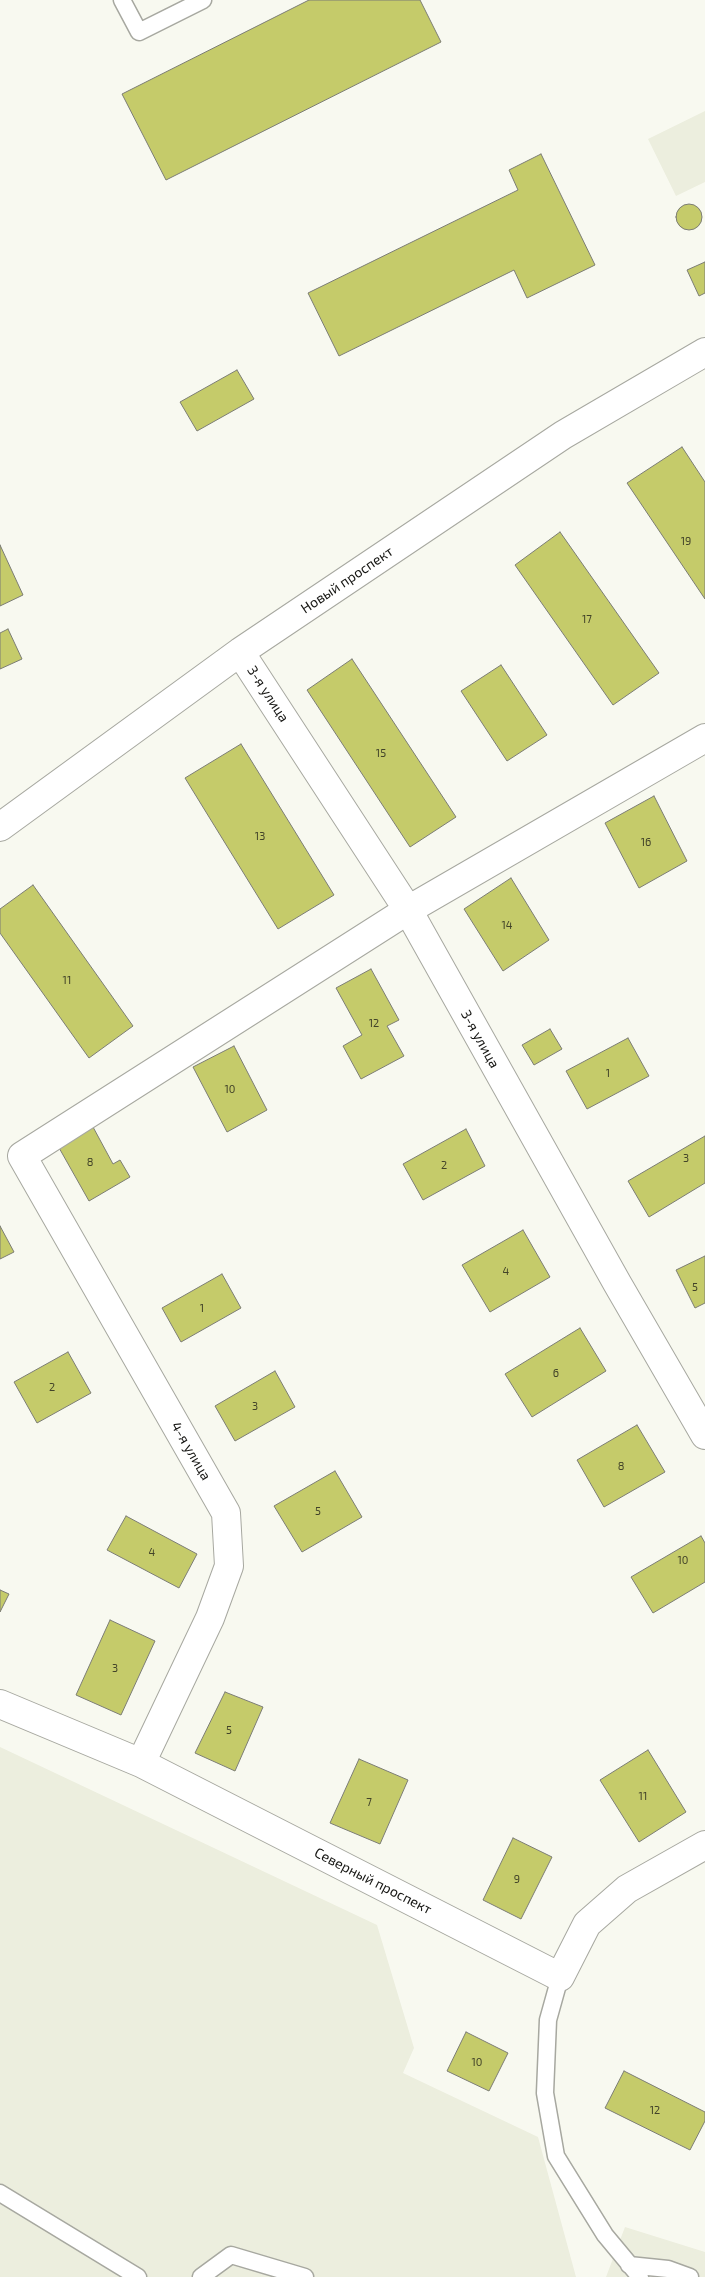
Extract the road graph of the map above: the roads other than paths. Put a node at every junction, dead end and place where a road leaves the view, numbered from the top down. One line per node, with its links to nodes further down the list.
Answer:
1 (122, 0): 2 (lane)
2 (203, 0)
3 (705, 352): 4 (street, Новый проспект)
4 (240, 652): 6 (street, Новый проспект); 7 (street, 3-я улица)
5 (705, 738): 7 (street)
6 (0, 827)
7 (408, 910): 8 (street, 3-я улица); 10 (street, 4-я улица)
8 (705, 1435)
9 (0, 1704): 10 (street, Северный проспект)
10 (141, 1763): 12 (street, Северный проспект)
11 (705, 1845): 12 (street)
12 (560, 1977): 14 (lane)
13 (0, 2193): 15 (lane)
14 (629, 2265): 18 (lane); 19 (lane)
15 (138, 2277)
16 (201, 2277): 17 (lane)
17 (305, 2277)
18 (640, 2277)
19 (690, 2277)

